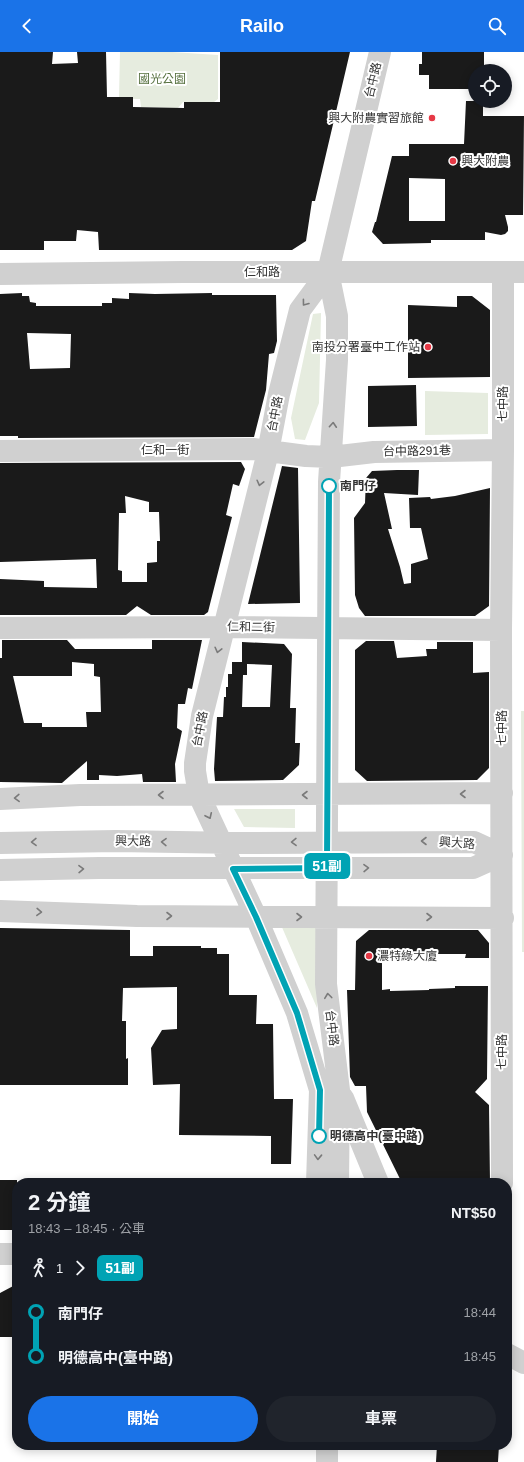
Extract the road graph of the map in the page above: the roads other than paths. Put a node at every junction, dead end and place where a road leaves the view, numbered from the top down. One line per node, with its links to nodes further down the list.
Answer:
1 (380, 52): 2 (street, 台中路)
2 (328, 272): 3 (street, 仁和路); 5 (street, 仁和路); 8 (street, 台中路, one-way to 8); 9 (street, 台中路, one-way to 2)
3 (503, 272): 4 (street, 仁和路); 6 (street, 七中路)
4 (524, 272)
5 (0, 274)
6 (503, 450): 9 (street, 台中路291巷); 13 (street, 七中路)
7 (0, 451): 8 (street, 仁和一街)
8 (268, 452): 9 (street, 仁和一街); 10 (street, 台中路, one-way to 10)
9 (330, 458): 12 (street, 台中路)
10 (224, 627): 11 (street, 仁和二街); 12 (street, 仁和二街); 16 (street, 台中路, one-way to 16)
11 (0, 628)
12 (327, 628): 13 (street, 仁和二街); 15 (street, 台中路)
13 (501, 630): 14 (street, 七中路)
14 (502, 793): 15 (street, one-way to 15); 21 (street, 七中路)
15 (327, 794): 16 (street, one-way to 16); 19 (street, 台中路)
16 (199, 795): 17 (street, one-way to 17); 18 (street, 台中路, one-way to 18)
17 (0, 798)
18 (221, 842): 19 (street, 興大路, one-way to 18); 20 (street, 興大路, one-way to 20); 23 (street, 台中路)
19 (327, 842): 21 (street, 興大路, one-way to 19); 22 (street, 台中路)
20 (0, 843)
21 (502, 855): 22 (street, 興大路, one-way to 21); 28 (street, 七中路)
22 (327, 868): 23 (street, 興大路); 27 (street, 台中路)
23 (233, 869): 24 (street, 興大路, one-way to 23); 26 (street, 台中路)
24 (0, 870)
25 (0, 911): 26 (street, one-way to 26)
26 (256, 917): 27 (street, one-way to 27); 30 (street, 台中路, one-way to 30)
27 (326, 917): 28 (street, one-way to 28); 29 (street, 台中路, one-way to 27)
28 (503, 918): 33 (street, 七中路)
29 (339, 1090): 31 (street, 台中路); 32 (street, 台中路)
30 (318, 1178)
31 (338, 1178)
32 (376, 1178)
33 (502, 1178)
34 (0, 1254): 35 (street)
35 (12, 1254)
36 (512, 1357): 37 (street)
37 (524, 1363)
38 (327, 1450): 39 (street)
39 (327, 1462)

